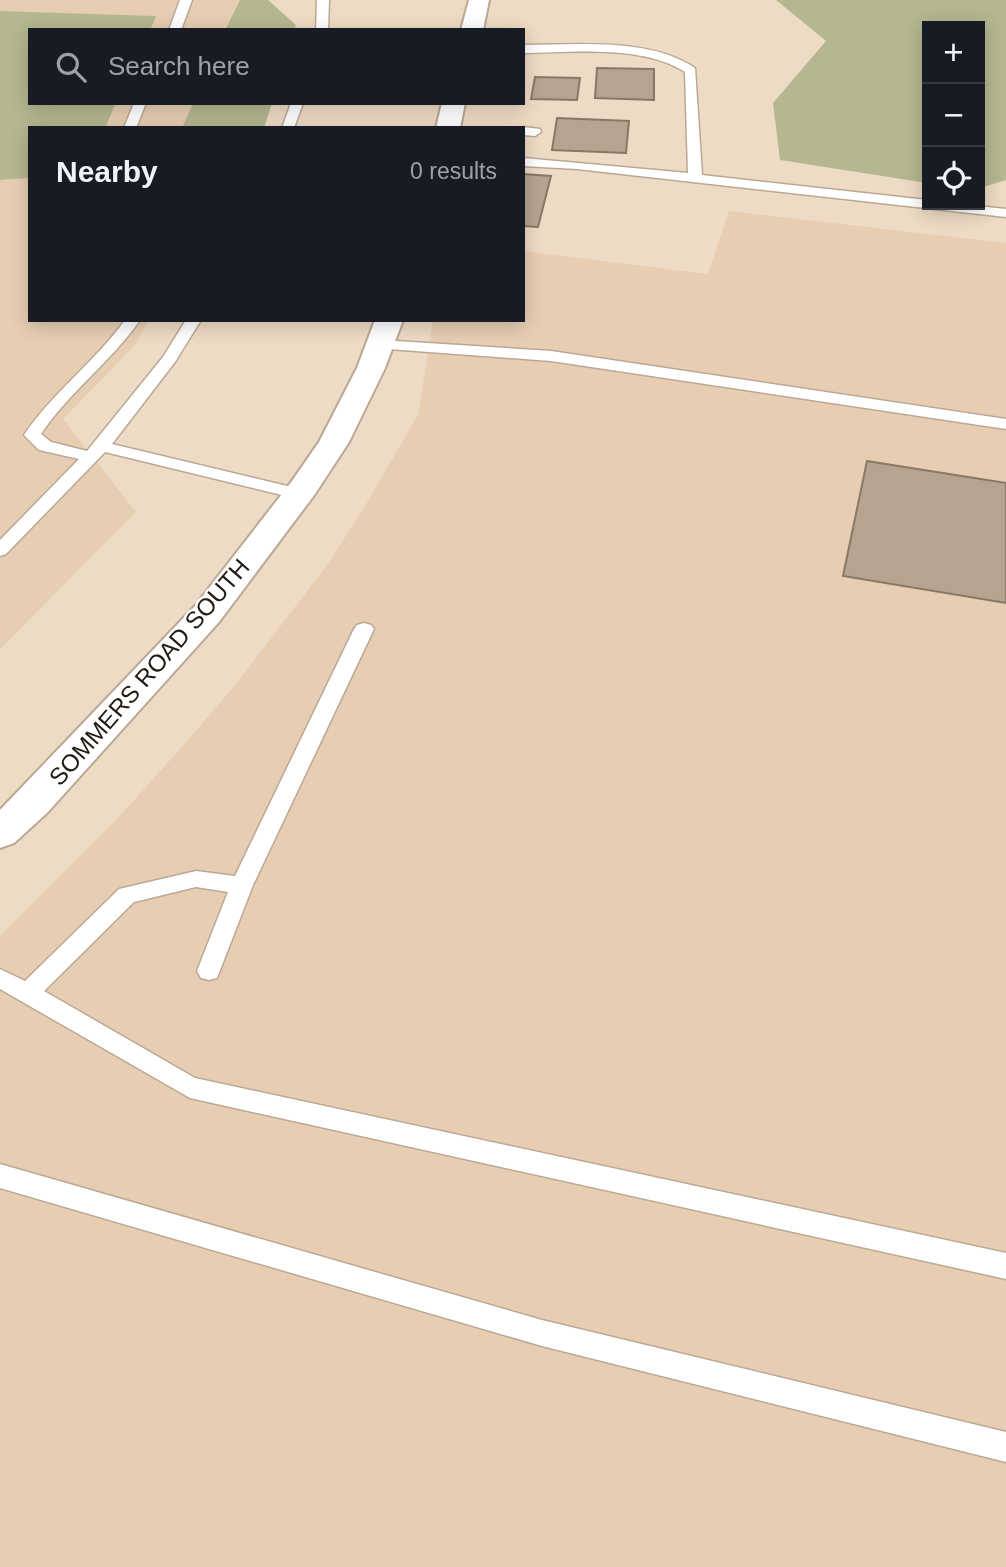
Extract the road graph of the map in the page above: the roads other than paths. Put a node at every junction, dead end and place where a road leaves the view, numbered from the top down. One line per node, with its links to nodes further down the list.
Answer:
1 (186, 0): 4 (lane)
2 (323, 0): 5 (lane)
3 (479, 0): 6 (street)
4 (175, 28)
5 (322, 28)
6 (472, 28)
7 (525, 49): 15 (lane)
8 (139, 105): 11 (lane)
9 (296, 105): 12 (lane)
10 (454, 105): 13 (street)
11 (131, 126)
12 (289, 126)
13 (448, 126)
14 (525, 162): 15 (lane)
15 (695, 178): 16 (lane)
16 (922, 203)
17 (980, 210): 18 (lane)
18 (1006, 213)
19 (132, 322): 23 (lane)
20 (193, 322): 23 (lane)
21 (384, 333): 22 (lane); 24 (street, SOMMERS ROAD SOUTH)
22 (1006, 424)
23 (96, 451): 24 (lane); 25 (lane)
24 (299, 494): 27 (street, SOMMERS ROAD SOUTH)
25 (0, 550)
26 (364, 629): 28 (lane)
27 (0, 833)
28 (242, 885): 29 (lane); 31 (lane)
29 (209, 971)
30 (0, 978): 31 (lane)
31 (26, 994): 33 (lane)
32 (0, 1176): 34 (lane)
33 (1006, 1266)
34 (1006, 1447)

